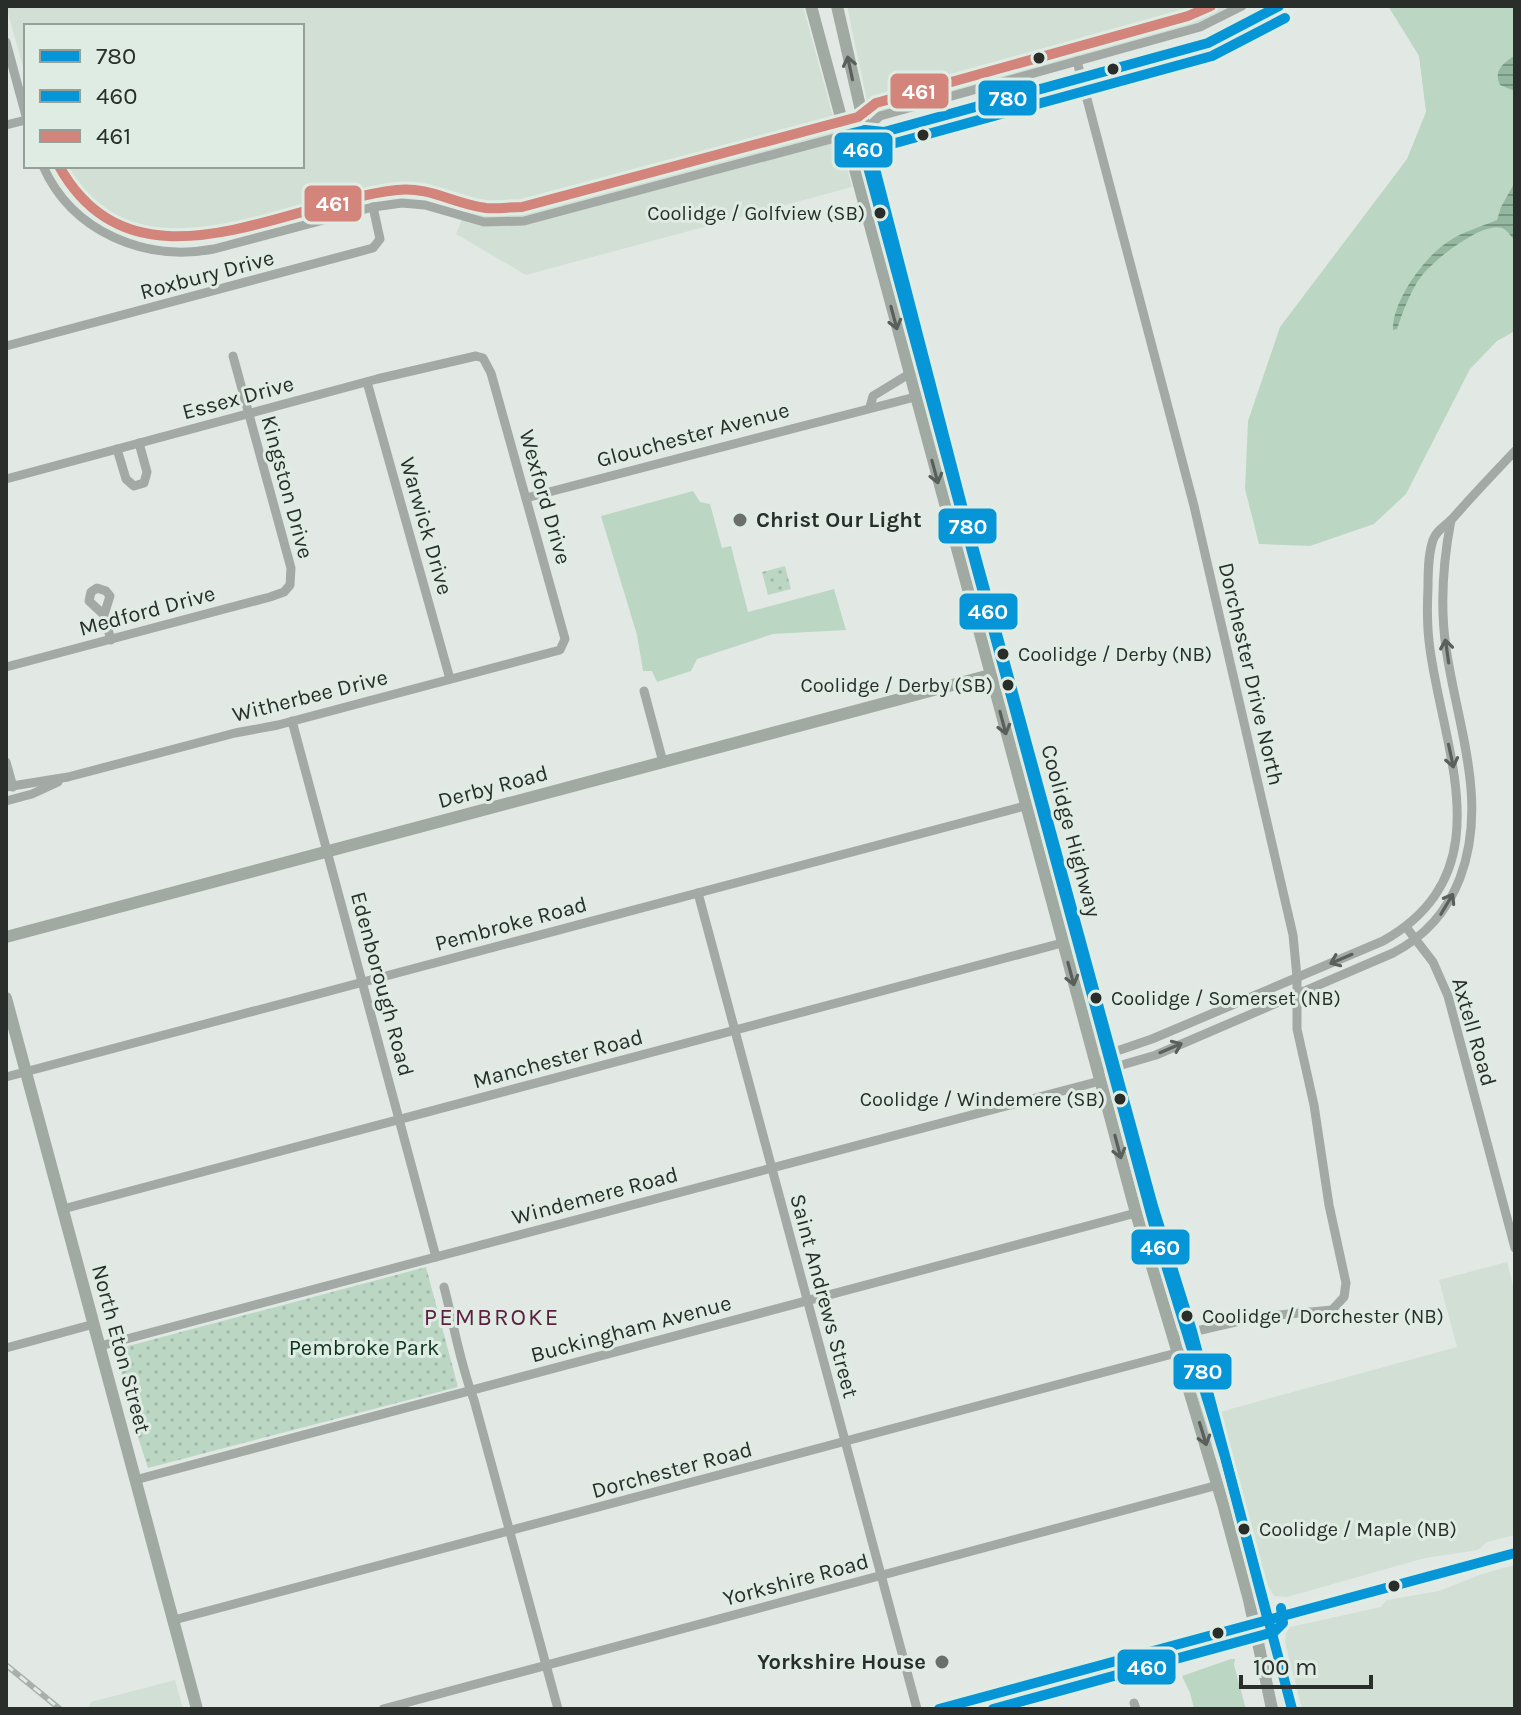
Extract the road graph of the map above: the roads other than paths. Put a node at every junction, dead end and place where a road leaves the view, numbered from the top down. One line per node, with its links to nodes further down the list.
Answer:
1 (811, 6): 10 (main road, Coolidge Highway)
2 (837, 6): 9 (main road, Coolidge Highway, one-way to 2)
3 (1242, 6): 6 (street)
4 (1279, 6): 7 (street)
5 (6, 42): 8 (street)
6 (1077, 61): 7 (street, Dorchester Drive North); 9 (street)
7 (1081, 77): 9 (street); 52 (street, Dorchester Drive North)
8 (24, 110)
9 (865, 130): 10 (street); 14 (main road, Coolidge Highway)
10 (845, 135): 12 (street); 13 (main road, Coolidge Highway)
11 (44, 168): 12 (street)
12 (373, 207): 15 (street, Roxbury Drive)
13 (886, 288): 14 (main road); 18 (main road, Coolidge Highway, one-way to 18)
14 (906, 293): 31 (main road, Coolidge Highway)
15 (7, 342)
16 (233, 356): 22 (street, Kingston Drive)
17 (480, 357): 19 (street, Essex Drive); 27 (street, Wexford Drive)
18 (909, 374): 20 (main road, Coolidge Highway); 21 (street, Glouchester Avenue)
19 (367, 382): 22 (street, Essex Drive); 37 (street, Warwick Drive)
20 (915, 397): 21 (street, Glouchester Avenue); 30 (main road, Coolidge Highway, one-way to 30)
21 (870, 407): 27 (street, Glouchester Avenue)
22 (249, 414): 23 (street, Essex Drive); 29 (street, Kingston Drive)
23 (139, 443): 24 (street, Essex Drive); 24 (street)
24 (117, 449): 26 (street, Essex Drive)
25 (1515, 451): 28 (street)
26 (6, 479)
27 (526, 498): 34 (street, Wexford Drive)
28 (1451, 520): 48 (street, one-way to 48); 50 (street, one-way to 28)
29 (292, 582): 33 (street, Medford Drive)
30 (968, 596): 31 (main road); 36 (main road, Coolidge Highway)
31 (987, 596): 57 (main road, Coolidge Highway)
32 (104, 615): 33 (street)
33 (111, 640): 35 (street, Medford Drive)
34 (560, 650): 37 (street, Witherbee Drive)
35 (6, 667)
36 (990, 675): 41 (main road, Derby Road); 45 (main road, Coolidge Highway, one-way to 45)
37 (450, 679): 39 (street, Witherbee Drive)
38 (644, 691): 41 (street)
39 (292, 721): 42 (street, Witherbee Drive); 46 (street, Edenborough Road)
40 (6, 762): 43 (street)
41 (663, 762): 46 (main road, Derby Road)
42 (68, 777): 43 (street, Witherbee Drive); 44 (street, Witherbee Drive)
43 (9, 786): 44 (street)
44 (11, 800)
45 (1025, 806): 47 (street, Pembroke Road); 51 (main road, Coolidge Highway)
46 (327, 851): 49 (main road, Derby Road); 53 (street, Edenborough Road)
47 (698, 893): 53 (street, Pembroke Road); 56 (street, Saint Andrews Street)
48 (1406, 927): 50 (street, Axtell Road); 52 (street, one-way to 52)
49 (6, 937)
50 (1416, 939): 54 (street); 67 (street, Axtell Road)
51 (1062, 943): 56 (street, Manchester Road); 58 (main road, Coolidge Highway, one-way to 58)
52 (1297, 977): 54 (street, Dorchester Drive North); 57 (street)
53 (362, 982): 60 (street, Pembroke Road); 63 (street, Edenborough Road)
54 (1297, 994): 59 (street, one-way to 54); 72 (street, Dorchester Drive North)
55 (6, 998): 60 (main road, North Eton Street)
56 (734, 1030): 63 (street, Manchester Road); 64 (street, Saint Andrews Street)
57 (1111, 1053): 58 (street); 59 (main road, Coolidge Highway)
58 (1096, 1067): 59 (street); 62 (main road, Coolidge Highway)
59 (1115, 1067): 72 (main road, Coolidge Highway)
60 (26, 1072): 61 (street, Pembroke Road); 65 (main road, North Eton Street)
61 (6, 1077)
62 (1100, 1081): 64 (street, Windemere Road); 66 (main road, Coolidge Highway, one-way to 66)
63 (399, 1120): 65 (street, Manchester Road); 68 (street, Edenborough Road)
64 (771, 1168): 68 (street, Windemere Road); 70 (street, Saint Andrews Street)
65 (63, 1209): 71 (main road, North Eton Street)
66 (1136, 1213): 70 (street, Buckingham Avenue); 73 (main road, Coolidge Highway)
67 (1515, 1248)
68 (436, 1257): 74 (street, Windemere Road)
69 (444, 1287): 77 (street)
70 (807, 1301): 77 (street, Buckingham Avenue); 78 (street, Saint Andrews Street)
71 (94, 1324): 74 (main road, North Eton Street); 75 (street)
72 (1192, 1331): 73 (street); 81 (main road, Coolidge Highway)
73 (1175, 1336): 76 (main road, Coolidge Highway)
74 (100, 1346): 79 (main road, North Eton Street)
75 (6, 1348)
76 (1180, 1352): 78 (street, Dorchester Road); 80 (main road, Coolidge Highway, one-way to 80)
77 (470, 1391): 79 (street, Buckingham Avenue); 83 (street)
78 (845, 1443): 83 (street, Dorchester Road); 85 (street, Saint Andrews Street)
79 (135, 1480): 87 (main road, North Eton Street)
80 (1218, 1485): 82 (main road, Coolidge Highway); 85 (street, Yorkshire Road)
81 (1239, 1500): 82 (main road); 86 (main road, Coolidge Highway)
82 (1223, 1504): 88 (main road, Coolidge Highway)
83 (510, 1531): 87 (street, Dorchester Road); 89 (street)
84 (1515, 1553): 86 (main road)
85 (881, 1576): 89 (street, Yorkshire Road); 93 (street, Saint Andrews Street)
86 (1270, 1619): 88 (main road); 96 (main road, Coolidge Highway)
87 (174, 1620): 90 (main road, North Eton Street)
88 (1254, 1624): 94 (main road); 95 (main road, Coolidge Highway)
89 (546, 1665): 91 (street, Yorkshire Road); 92 (street)
90 (197, 1709)
91 (383, 1709)
92 (558, 1709)
93 (917, 1709)
94 (939, 1709)
95 (1272, 1709)
96 (1292, 1709)

